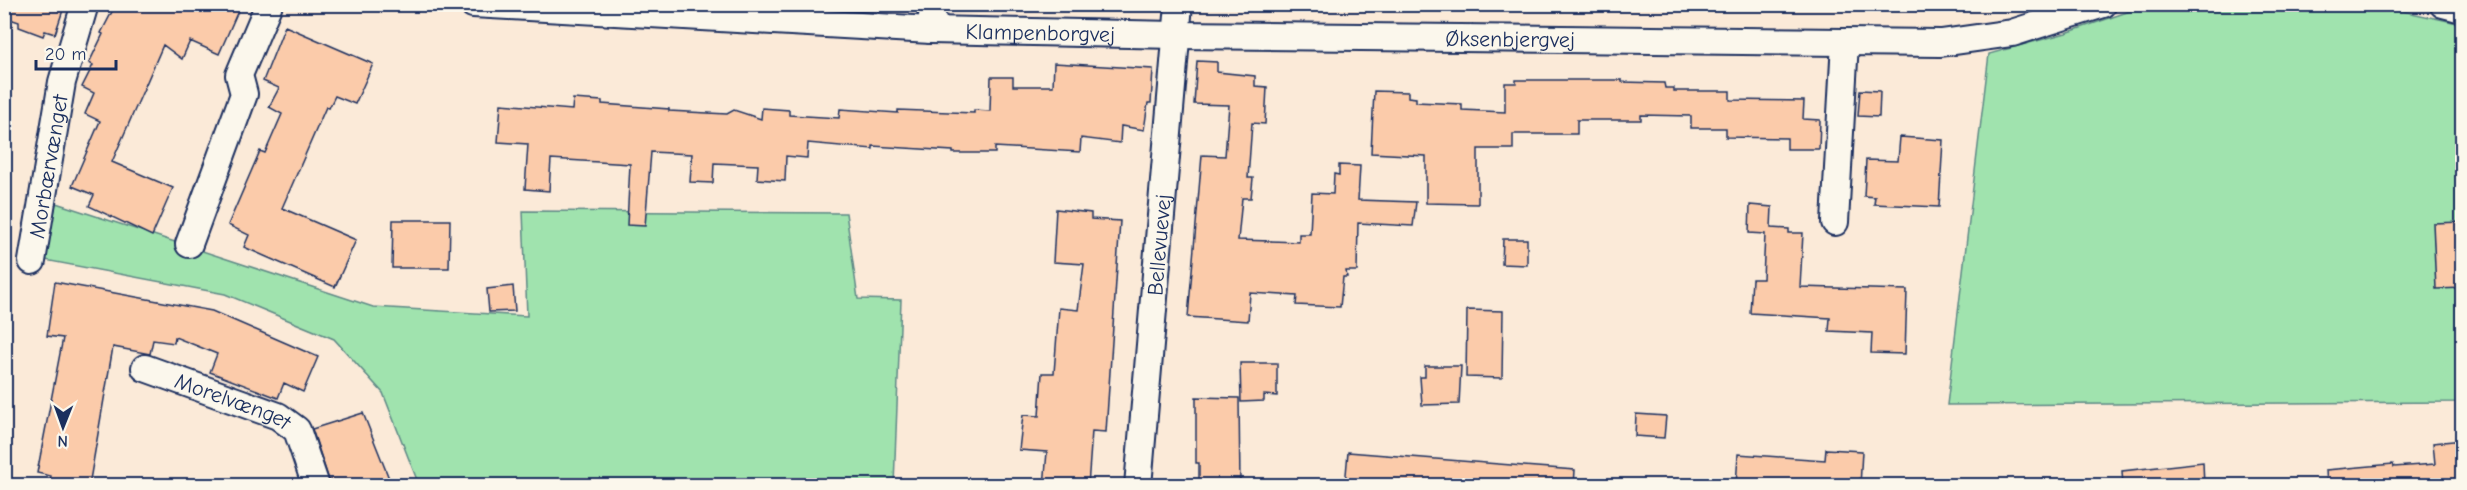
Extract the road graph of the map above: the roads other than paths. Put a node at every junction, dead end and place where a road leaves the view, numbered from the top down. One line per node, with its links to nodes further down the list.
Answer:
1 (85, 4): 14 (street, Morbærvænget)
2 (269, 4): 13 (street)
3 (473, 4): 9 (street, Klampenborgvej)
4 (933, 4): 9 (street)
5 (1179, 4): 10 (street, Bellevuevej)
6 (2103, 4): 11 (street, Øksenbjergvej)
7 (2443, 4): 8 (street)
8 (2463, 9)
9 (931, 30): 10 (street, Klampenborgvej)
10 (1176, 35): 11 (street, Øksenbjergvej); 17 (street, Bellevuevej)
11 (1845, 42): 12 (street)
12 (1835, 222)
13 (189, 244)
14 (32, 261)
15 (145, 368): 16 (street, Morelvænget)
16 (316, 486)
17 (1138, 486)

